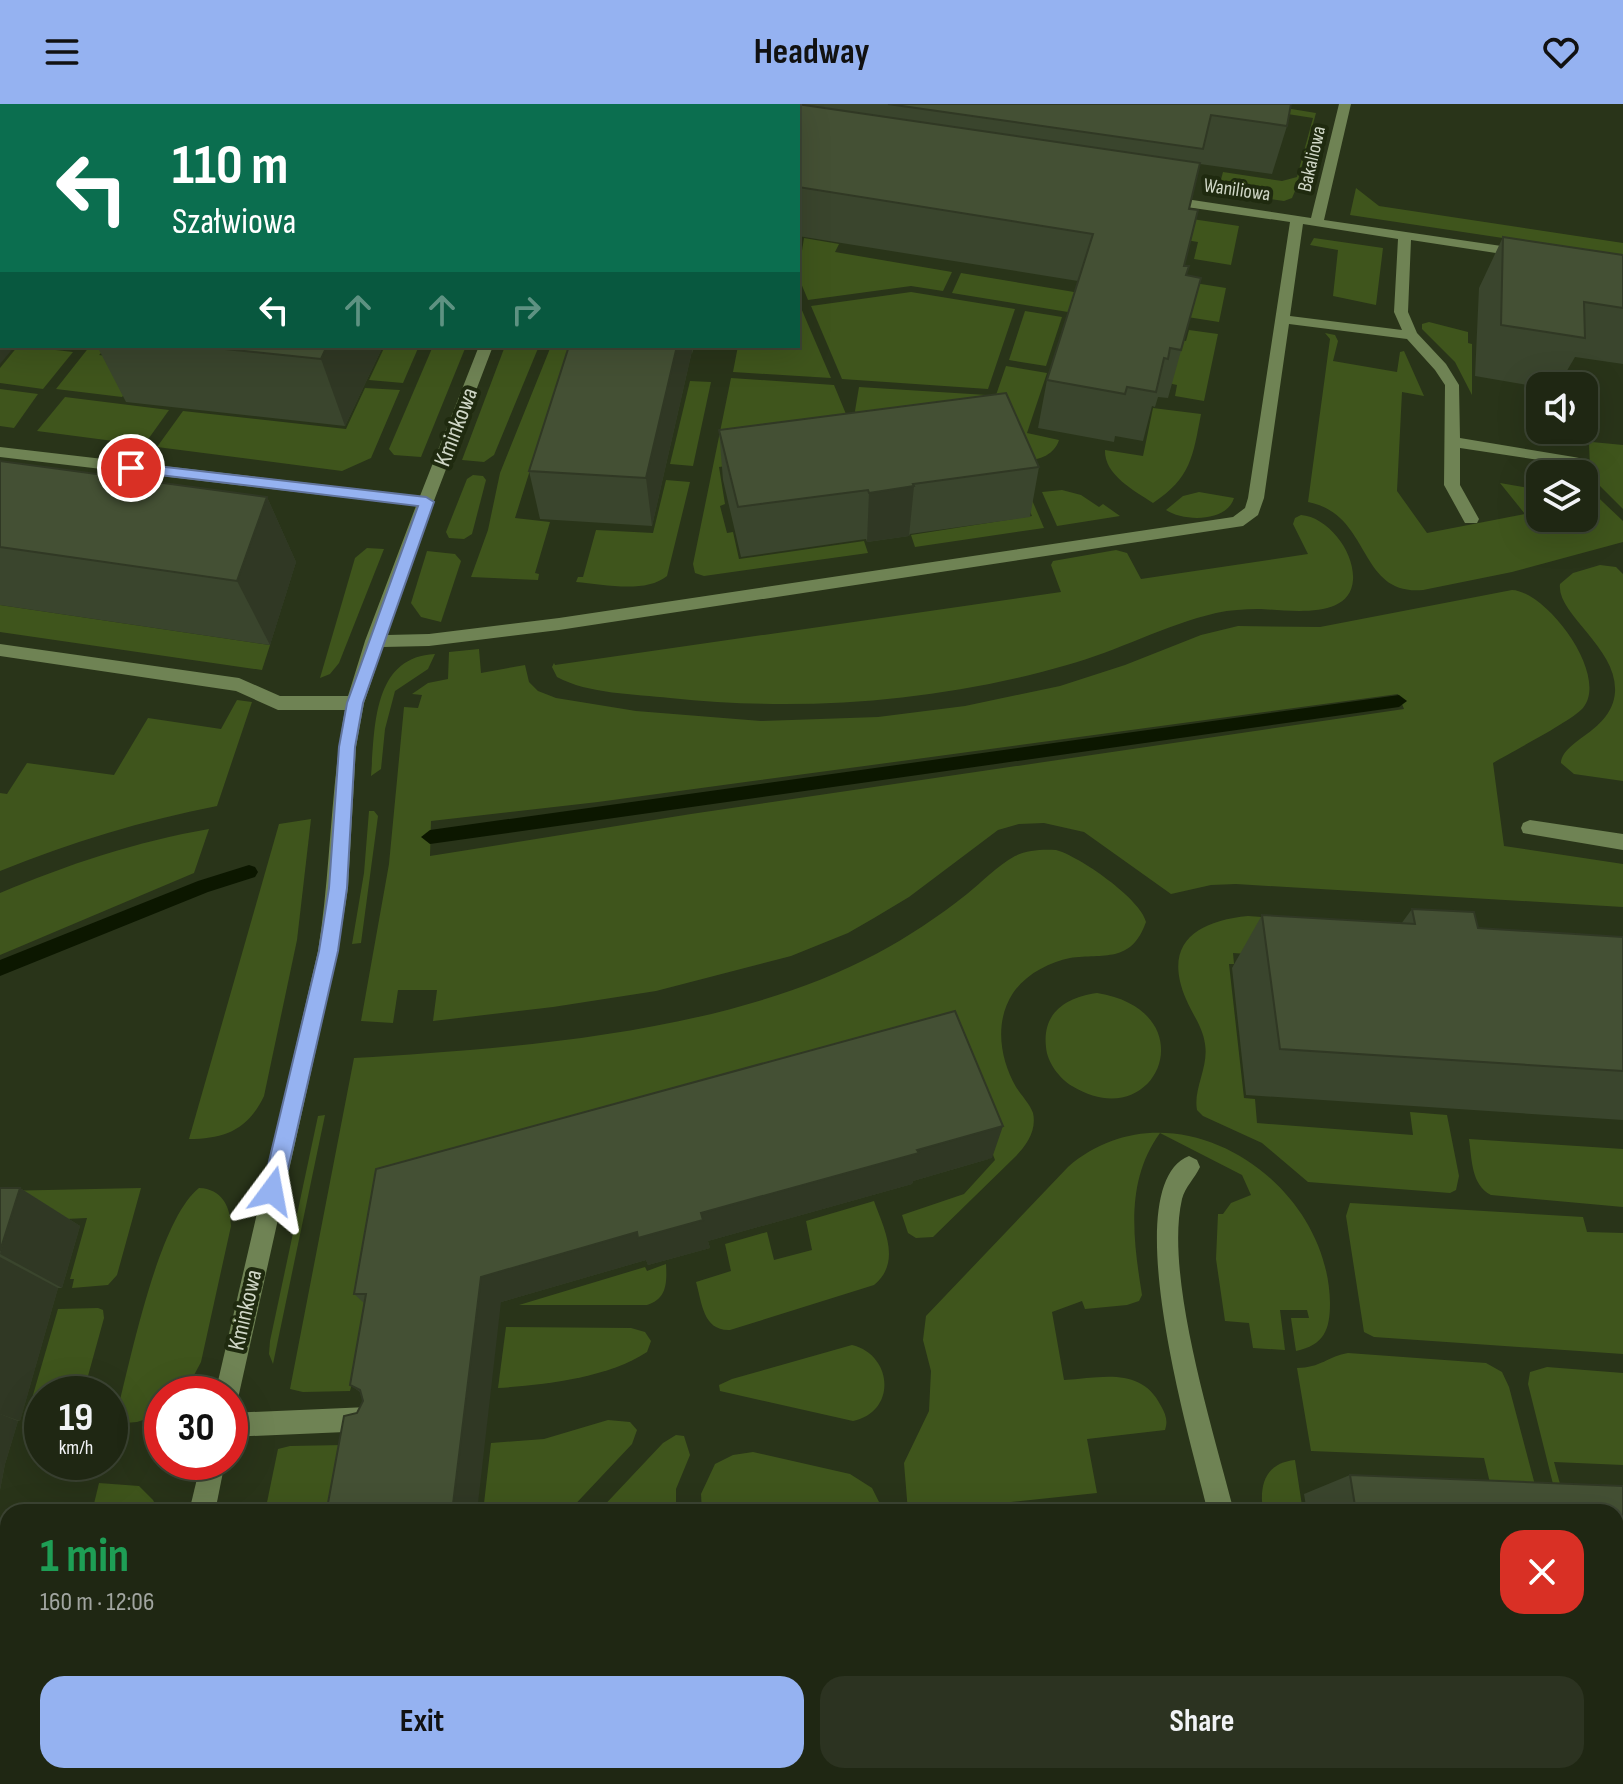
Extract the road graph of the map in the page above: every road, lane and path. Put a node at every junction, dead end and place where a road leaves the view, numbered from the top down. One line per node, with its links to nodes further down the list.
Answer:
1 (1345, 104): 4 (street, Bakaliowa)
2 (1148, 197): 3 (street, Waniliowa)
3 (1297, 219): 4 (street, Waniliowa); 7 (street)
4 (1317, 222): 5 (street, Waniliowa)
5 (1405, 235): 6 (street, Waniliowa); 8 (street)
6 (1530, 254)
7 (1282, 319): 8 (street); 15 (street)
8 (1411, 335): 10 (street)
9 (485, 348): 13 (street, Kminkowa)
10 (1452, 442): 12 (street); 14 (street)
11 (0, 452): 13 (street)
12 (1562, 460)
13 (426, 502): 15 (street, Kminkowa)
14 (1471, 519)
15 (374, 641): 17 (street, Kminkowa)
16 (0, 650): 17 (street)
17 (355, 703): 21 (street, Kminkowa)
18 (1530, 828): 19 (street)
19 (1623, 842)
20 (1189, 1167): 26 (street)
21 (231, 1376)
22 (376, 1419): 23 (street)
23 (248, 1424)
24 (209, 1480): 25 (street)
25 (204, 1504)
26 (1219, 1504)

